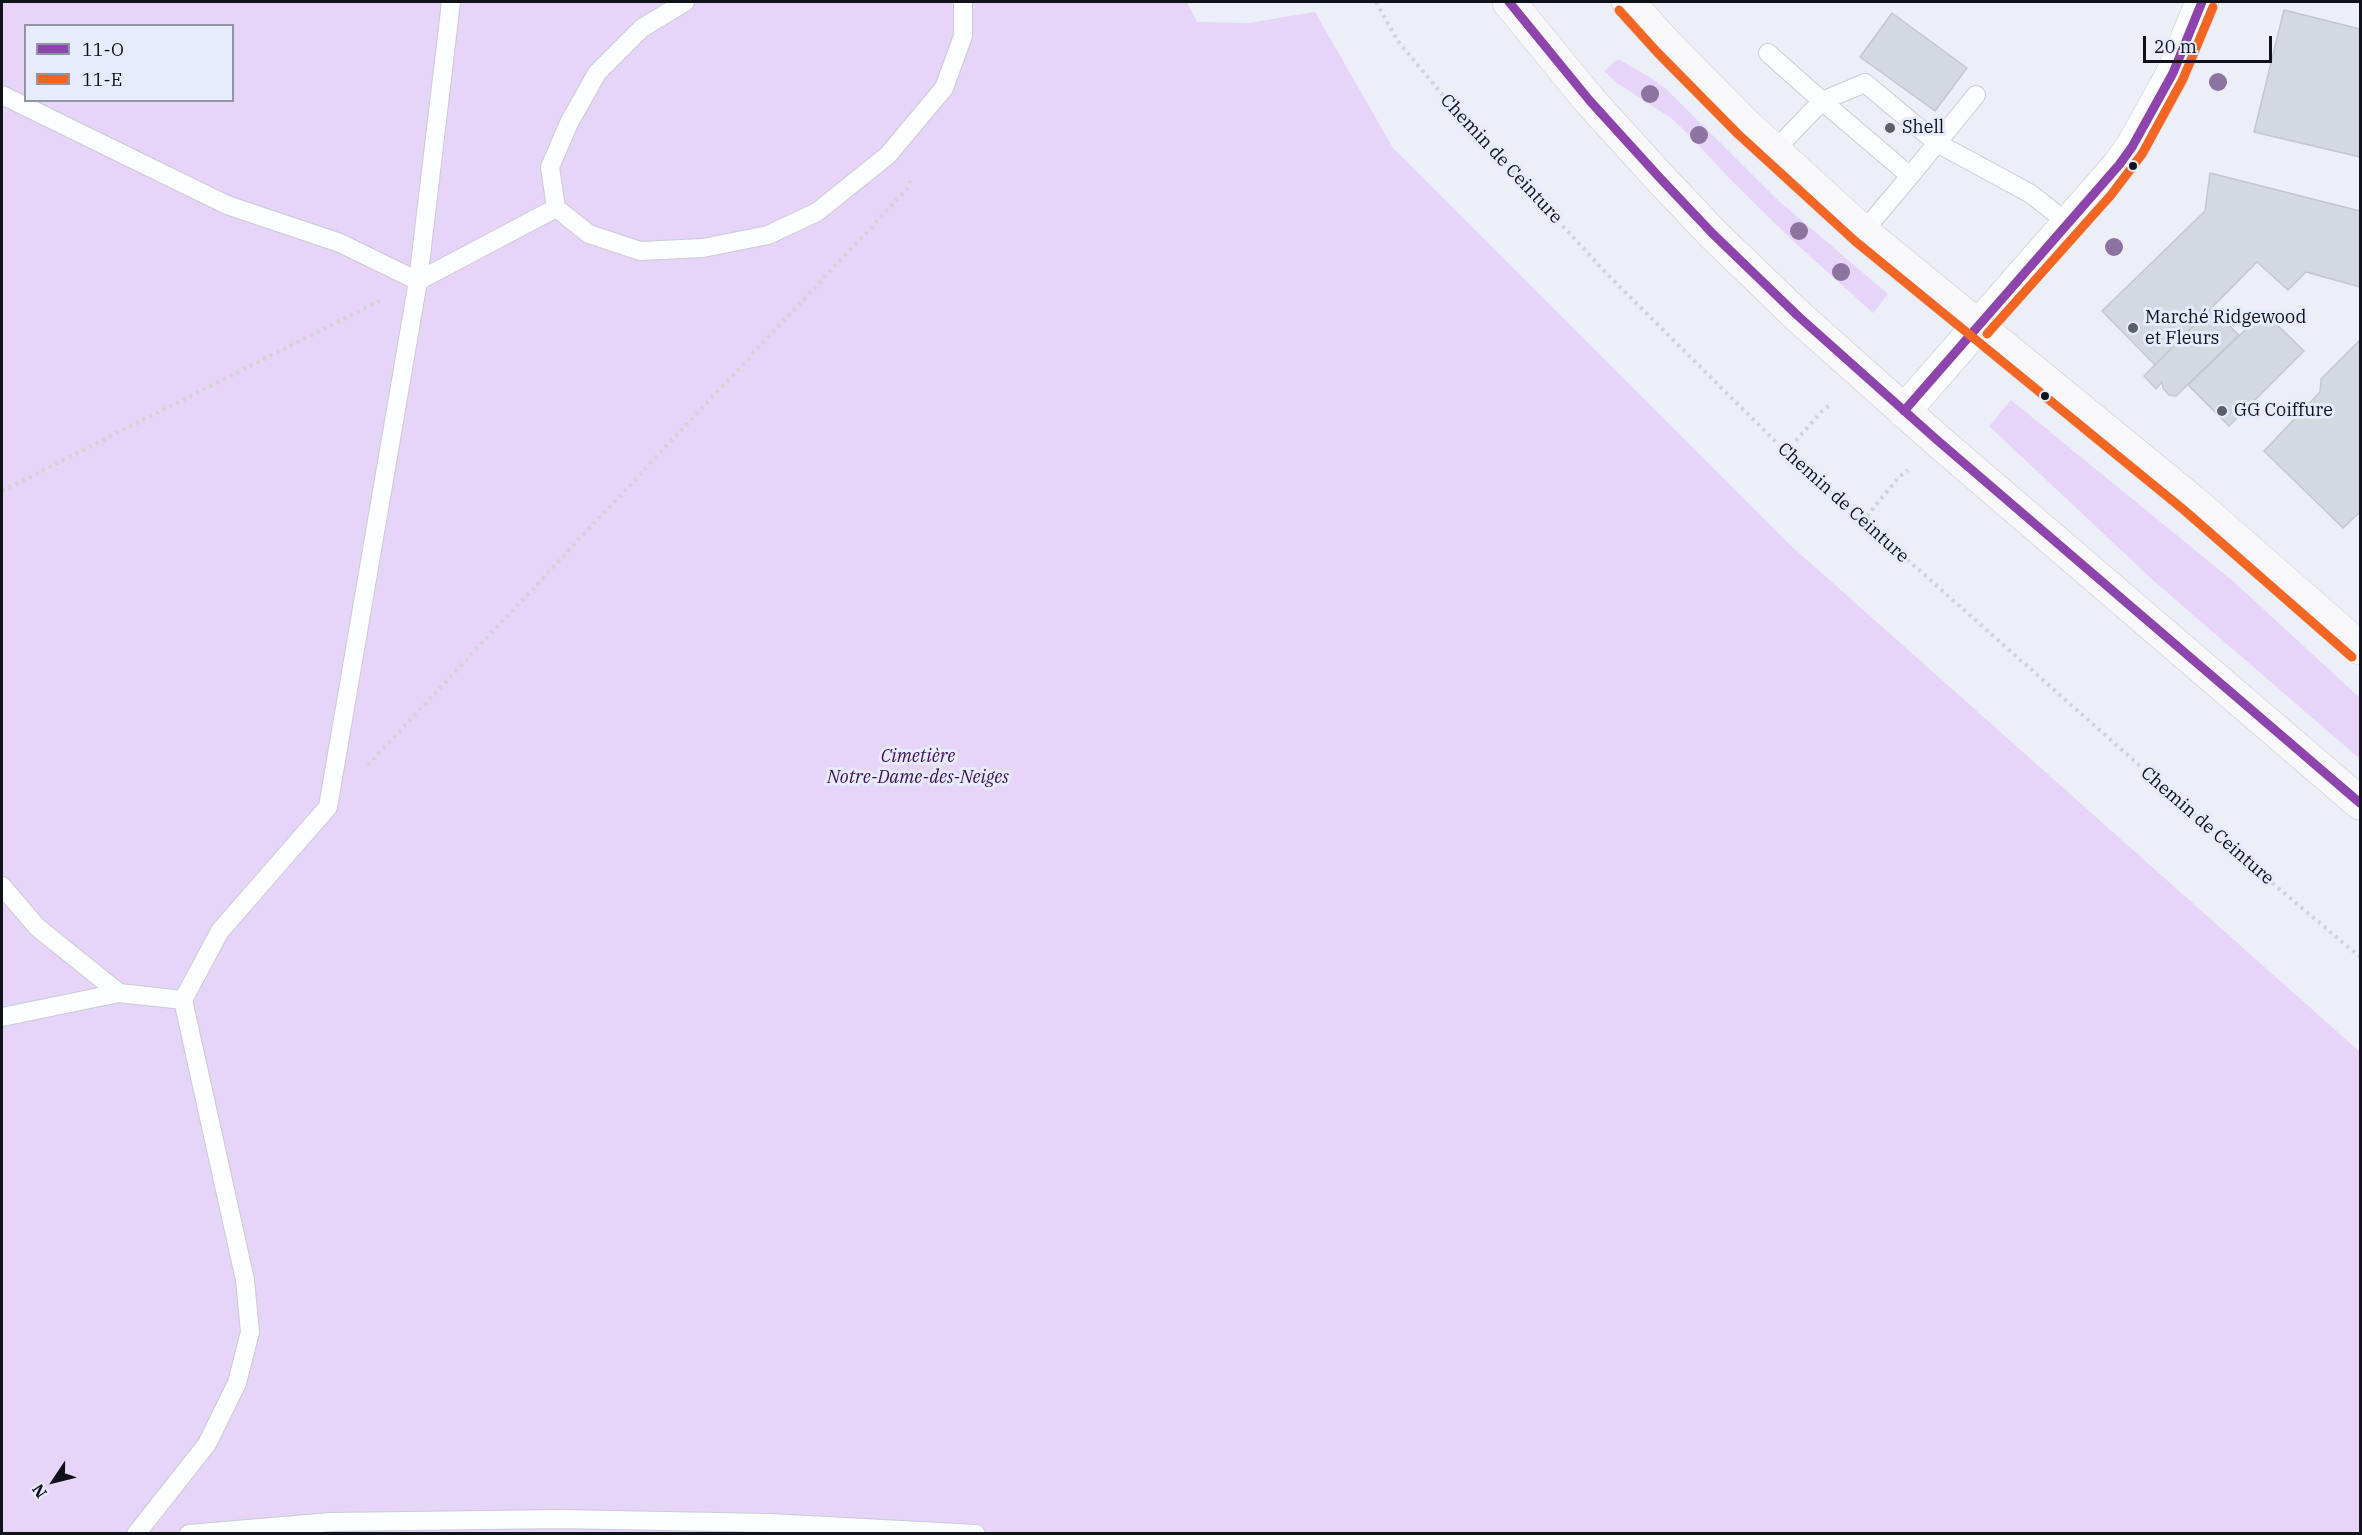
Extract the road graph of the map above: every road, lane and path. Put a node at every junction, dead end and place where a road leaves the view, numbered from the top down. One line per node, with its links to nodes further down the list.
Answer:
1 (451, 2): 19 (lane)
2 (685, 2): 16 (lane)
3 (963, 2): 16 (lane)
4 (1376, 2): 23 (path, Chemin de Ceinture)
5 (1509, 2): 22 (main road)
6 (1628, 2): 13 (main road)
7 (2202, 2): 17 (street)
8 (1768, 53): 11 (lane)
9 (2, 95): 19 (lane)
10 (1976, 95): 12 (lane)
11 (1822, 101): 12 (lane); 13 (lane); 14 (lane)
12 (1937, 143): 14 (lane); 17 (lane)
13 (1773, 152): 18 (main road)
14 (1910, 176): 18 (lane)
15 (911, 178): 29 (path)
16 (556, 208): 19 (lane)
17 (2070, 224): 20 (street)
18 (1863, 232): 20 (main road)
19 (418, 281): 25 (path); 29 (lane)
20 (1978, 326): 22 (street); 27 (main road)
21 (1832, 404): 23 (path)
22 (1904, 411): 28 (main road)
23 (1786, 452): 26 (path, Chemin de Ceinture)
24 (1908, 470): 26 (path)
25 (2, 491)
26 (1862, 522): 31 (path, Chemin de Ceinture)
27 (2361, 648)
28 (2361, 803)
29 (328, 807): 33 (lane)
30 (2, 886): 32 (lane)
31 (2361, 957)
32 (119, 993): 33 (lane); 34 (lane)
33 (183, 1000): 35 (lane)
34 (2, 1017)
35 (136, 1533)
36 (189, 1533): 37 (lane)
37 (976, 1533)

